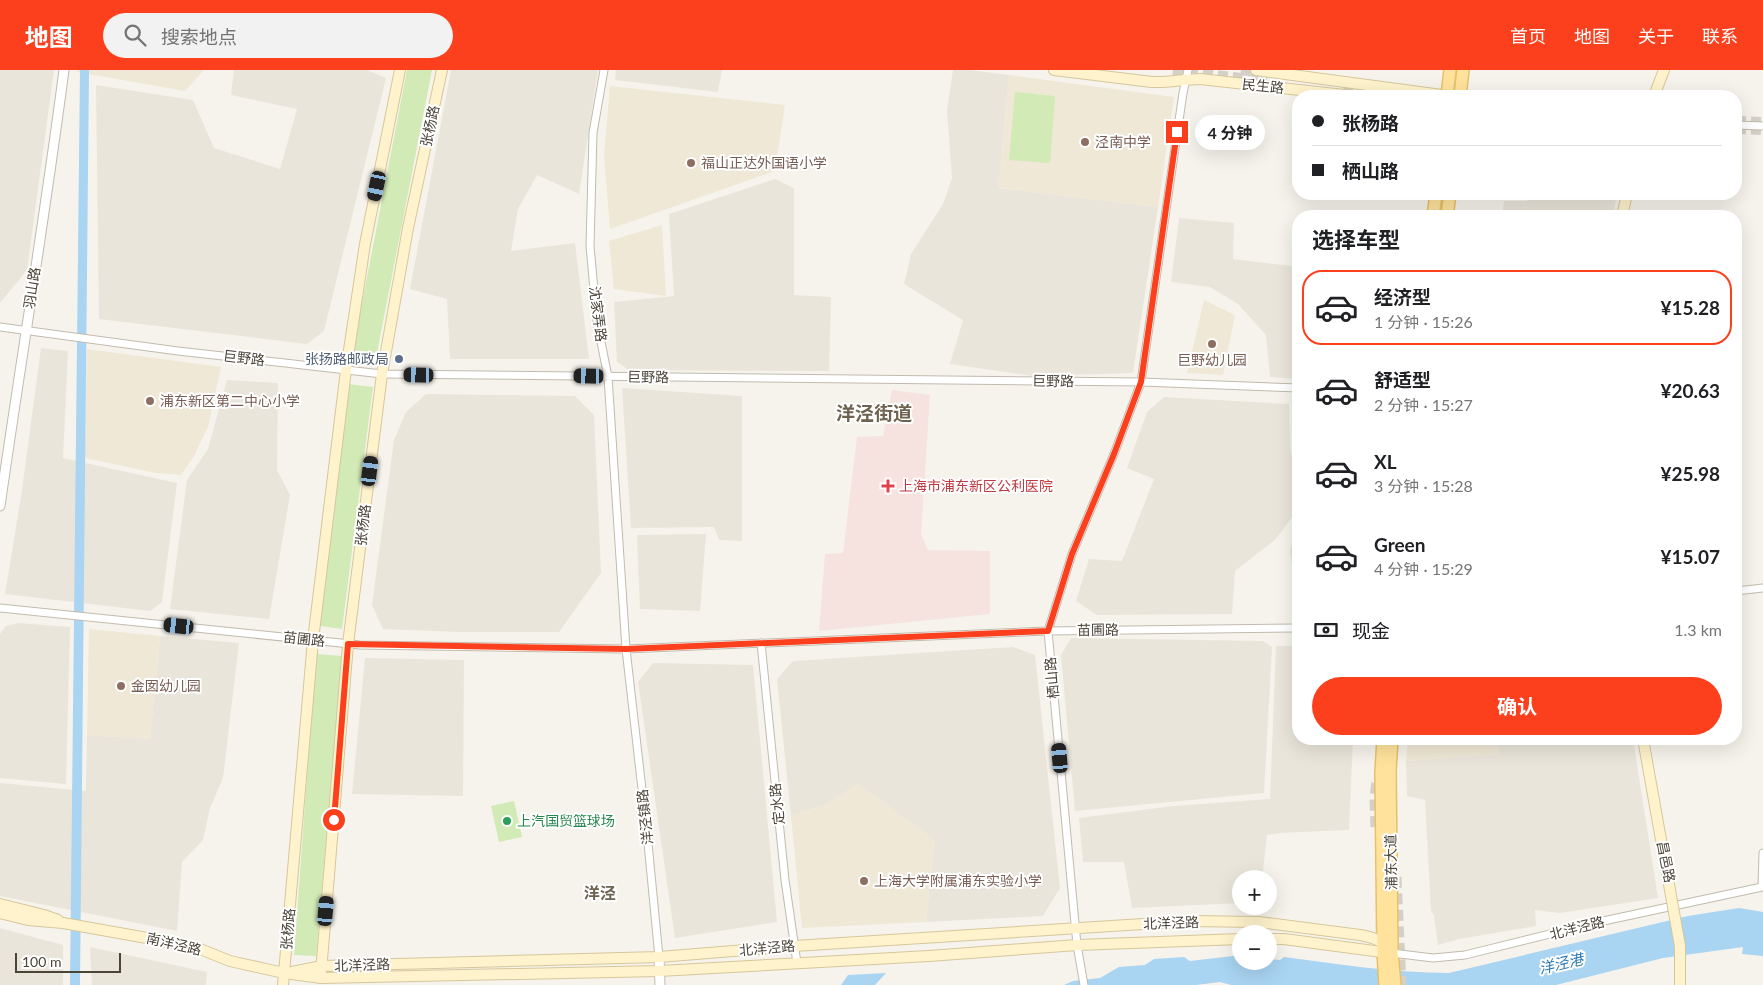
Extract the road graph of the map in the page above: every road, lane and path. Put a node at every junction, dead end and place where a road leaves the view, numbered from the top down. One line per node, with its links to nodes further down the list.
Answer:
1 (64, 70): 19 (street, 羽山路)
2 (400, 70): 20 (main road, 张杨路)
3 (442, 70): 21 (main road, 张杨路)
4 (604, 70): 22 (street, 沈家弄路)
5 (1054, 70): 10 (main road, 民生路)
6 (1256, 70): 12 (main road, 民生路)
7 (1450, 70): 13 (main road)
8 (1463, 70): 14 (main road)
9 (1664, 70): 15 (main road)
10 (1187, 75): 11 (main road, 民生路); 23 (street, 栖山路)
11 (1300, 90)
12 (1404, 90)
13 (1448, 90)
14 (1461, 90)
15 (1656, 90)
16 (1742, 125): 17 (street)
17 (1763, 126)
18 (0, 327): 19 (street, 巨野路)
19 (26, 330): 20 (street, 巨野路); 25 (street, 羽山路)
20 (346, 370): 21 (street, 巨野路); 31 (main road, 张杨路)
21 (382, 374): 22 (street, 巨野路); 32 (main road, 张杨路)
22 (608, 377): 23 (street, 巨野路); 34 (street, 沈家弄路)
23 (1141, 382): 24 (street, 巨野路); 30 (street, 栖山路)
24 (1292, 388)
25 (0, 506)
26 (1763, 588): 27 (street)
27 (1742, 590)
28 (0, 608): 31 (street, 苗圃路)
29 (1292, 628): 30 (street, 苗圃路)
30 (1048, 631): 33 (street, 苗圃路); 42 (street, 栖山路)
31 (313, 640): 32 (street, 苗圃路); 52 (main road, 张杨路)
32 (348, 644): 34 (street, 苗圃路); 50 (main road, 张杨路)
33 (761, 644): 34 (street, 苗圃路); 46 (street, 定水路)
34 (626, 649): 48 (street, 洋泾镇路)
35 (1383, 745): 47 (main road, 浦东大道)
36 (1392, 745): 47 (main road, 浦东大道)
37 (1644, 745): 59 (main road, 昌邑路, bridge)
38 (1763, 853): 47 (street, 北洋泾路)
39 (0, 904): 41 (main road, 南洋泾路)
40 (0, 913): 41 (main road, 南洋泾路)
41 (63, 923): 52 (main road, 南洋泾路)
42 (1076, 928): 45 (street, 栖山路); 46 (main road, 北洋泾路); 47 (main road, 北洋泾路)
43 (1232, 938): 45 (main road, 北洋泾路)
44 (1277, 939): 47 (main road, 北洋泾路)
45 (1077, 945): 49 (main road, 北洋泾路); 56 (street, 栖山路)
46 (794, 946): 48 (main road, 北洋泾路); 49 (street, 定水路)
47 (1387, 954): 57 (main road, 浦东大道); 58 (main road, 浦东大道)
48 (659, 957): 50 (main road, 北洋泾路); 51 (street, 洋泾镇路)
49 (796, 963): 51 (main road, 北洋泾路)
50 (322, 966): 52 (main road, 北洋泾路); 53 (main road, 张杨路)
51 (659, 970): 53 (main road, 北洋泾路); 55 (street, 洋泾镇路)
52 (284, 974): 53 (main road, 北洋泾路); 54 (main road, 张杨路)
53 (320, 982)
54 (283, 985)
55 (660, 985)
56 (1084, 985)
57 (1385, 985)
58 (1395, 985)
59 (1680, 985)

